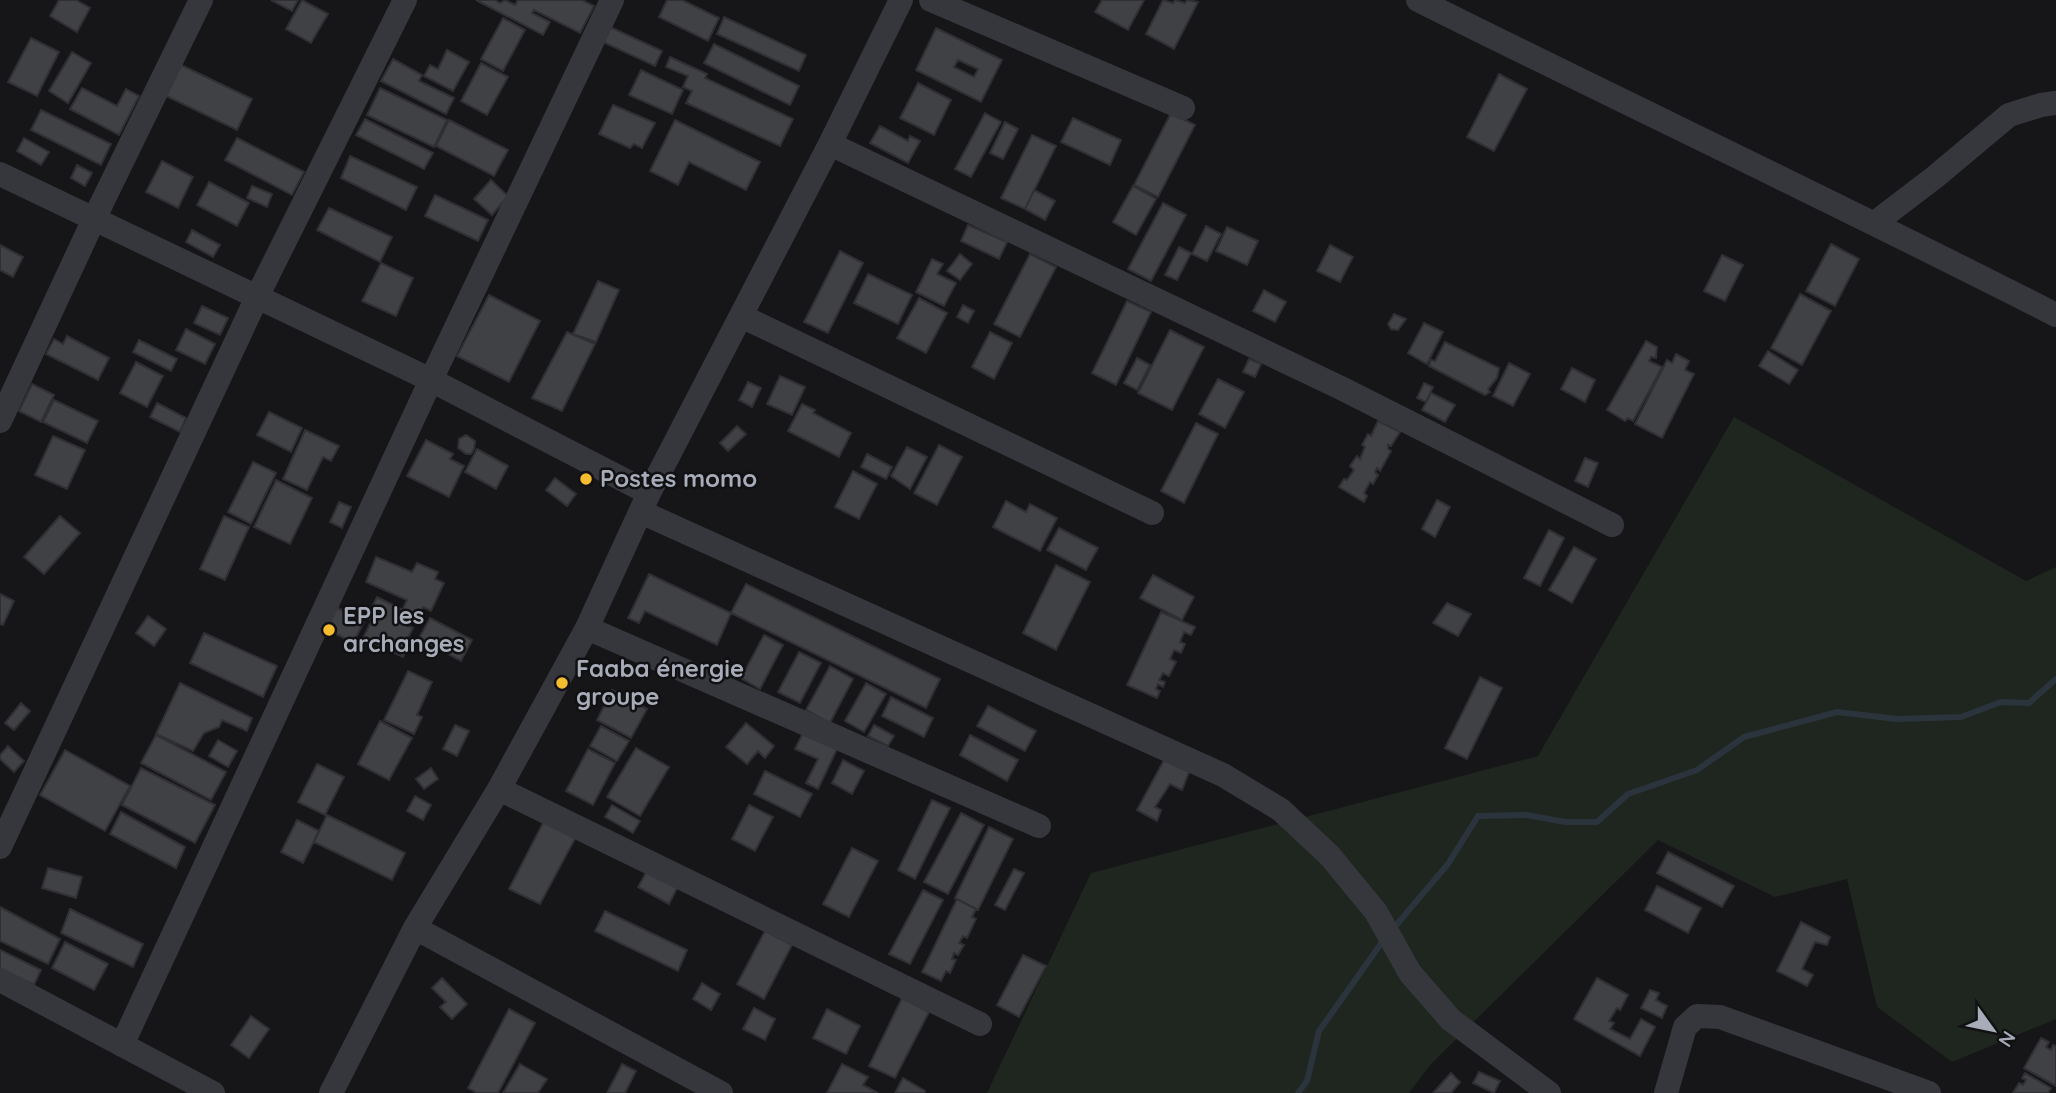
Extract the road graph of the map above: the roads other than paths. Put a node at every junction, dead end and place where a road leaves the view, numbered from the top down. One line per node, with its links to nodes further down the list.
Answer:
1 (201, 0): 11 (street)
2 (405, 0): 13 (street)
3 (612, 0): 16 (street)
4 (901, 0): 9 (street)
5 (931, 0): 8 (street)
6 (1418, 0): 12 (street)
7 (2056, 103): 12 (street)
8 (1183, 108)
9 (830, 144): 15 (street); 20 (street)
10 (0, 174): 11 (street)
11 (94, 219): 13 (street); 17 (street)
12 (1876, 222): 14 (street)
13 (257, 297): 16 (street); 24 (street)
14 (2056, 315)
15 (741, 316): 18 (street); 19 (street)
16 (431, 380): 18 (street); 28 (street)
17 (0, 421)
18 (645, 502): 21 (street); 32 (street)
19 (1152, 513)
20 (1612, 526)
21 (587, 628): 22 (street); 23 (street)
22 (499, 789): 25 (street); 27 (street)
23 (1039, 826)
24 (0, 847)
25 (415, 928): 30 (street); 31 (street)
26 (0, 980): 28 (street)
27 (980, 1024)
28 (122, 1045): 29 (street)
29 (213, 1093)
30 (331, 1093)
31 (721, 1093)
32 (1549, 1093)
33 (1666, 1093): 34 (street)
34 (1929, 1093)

